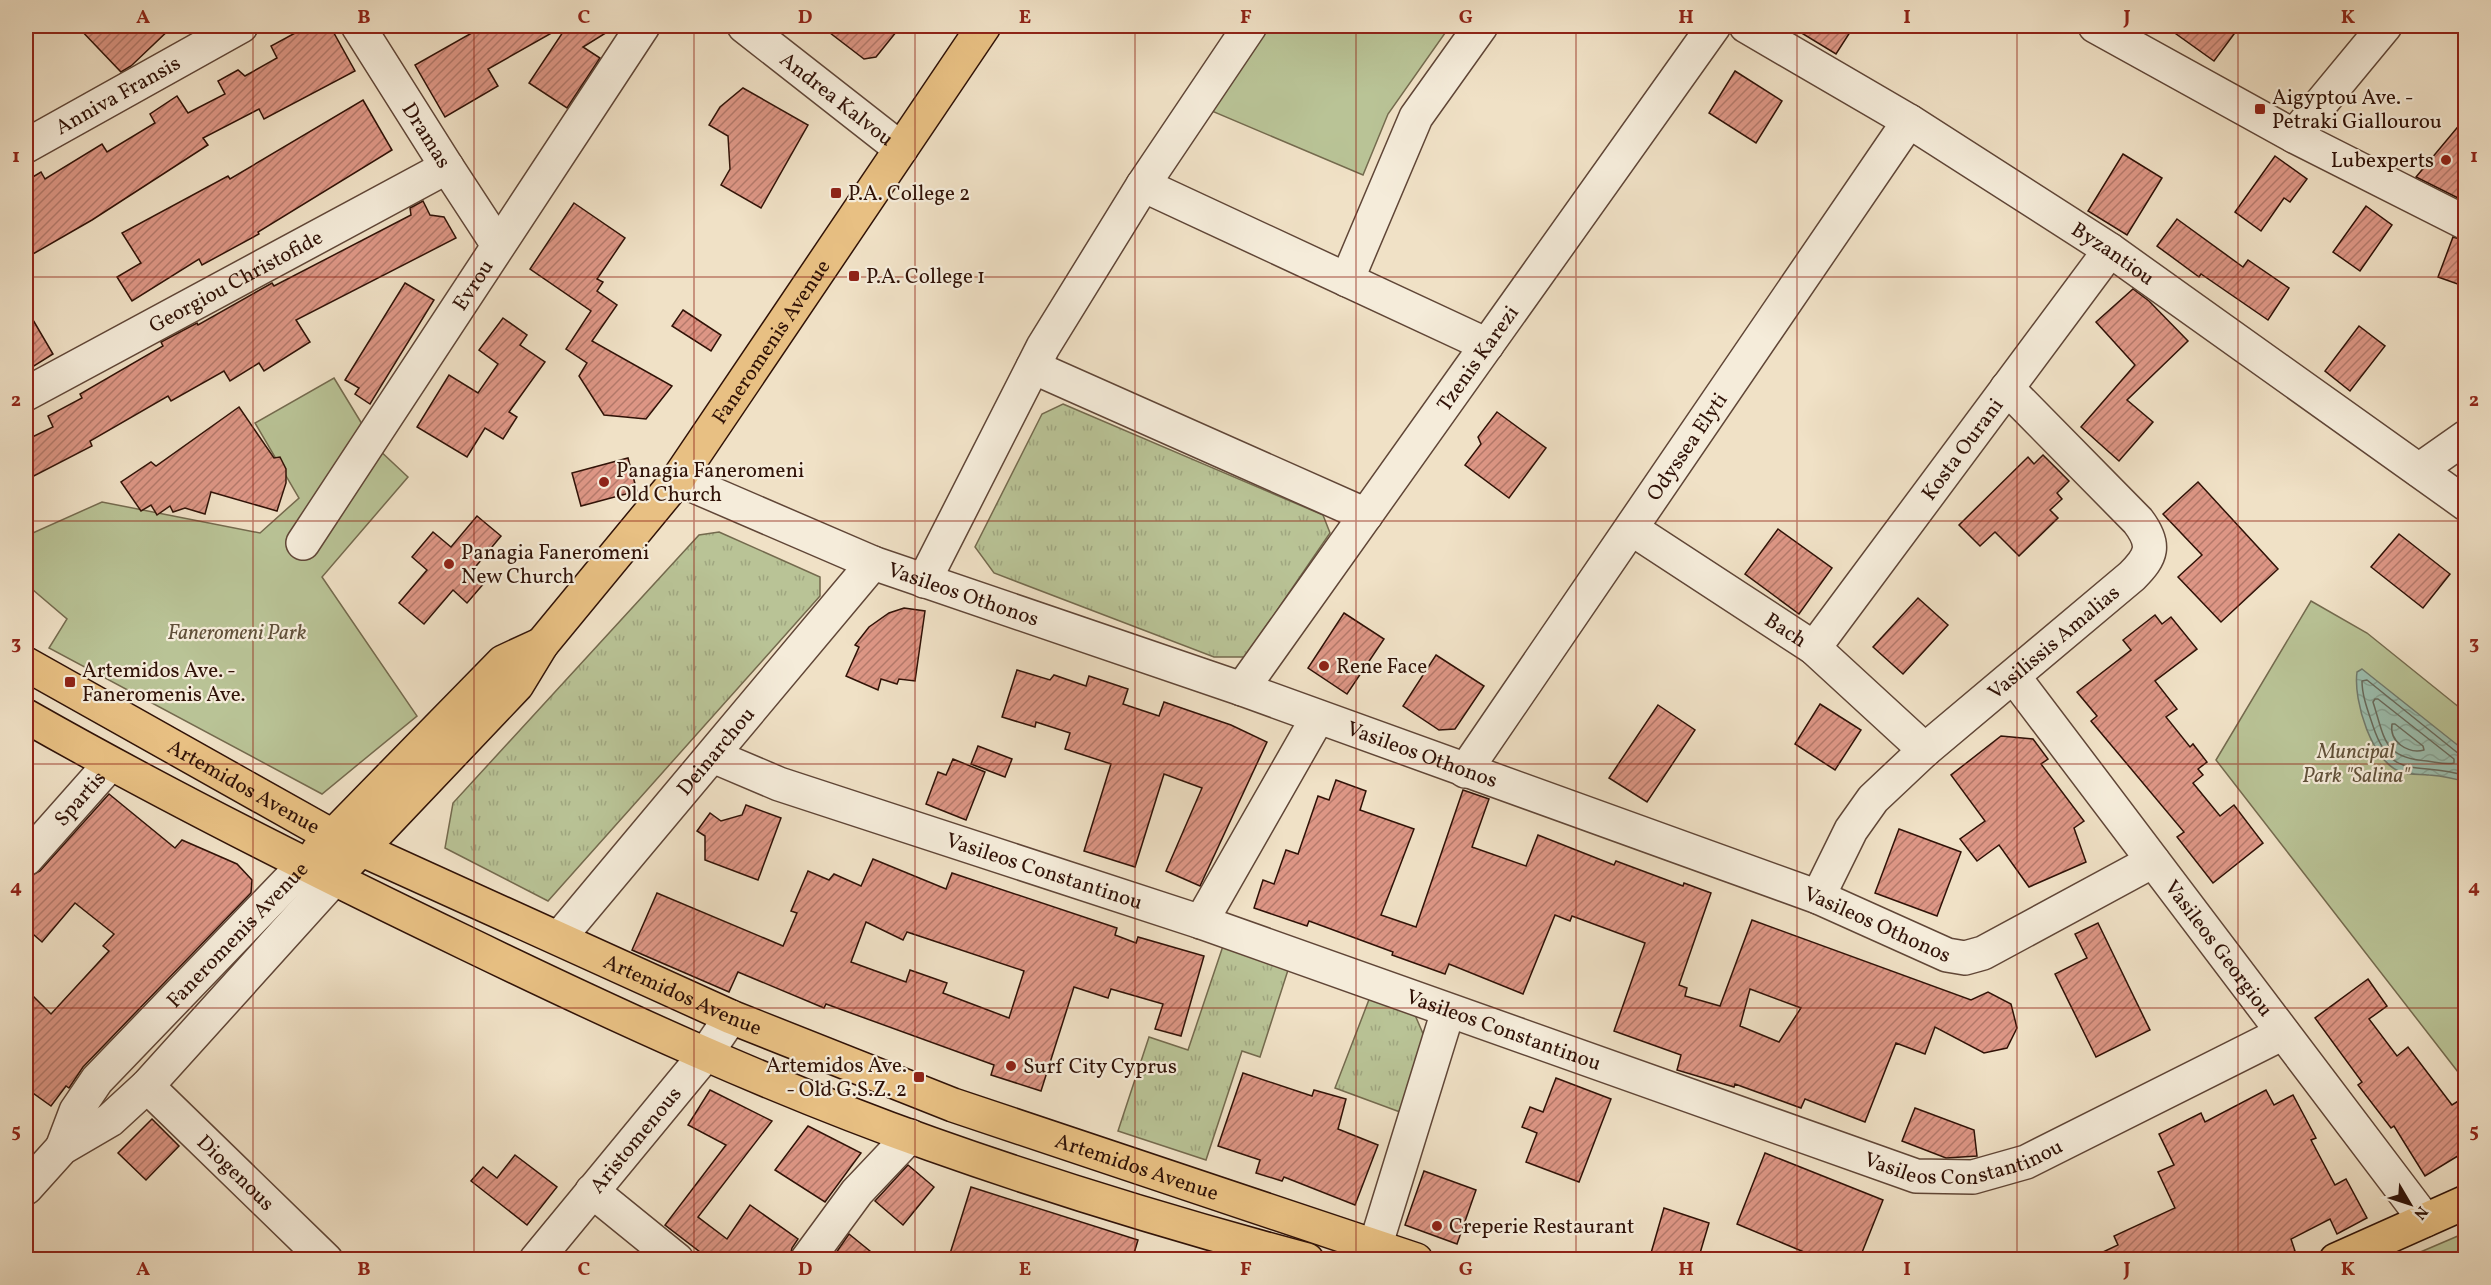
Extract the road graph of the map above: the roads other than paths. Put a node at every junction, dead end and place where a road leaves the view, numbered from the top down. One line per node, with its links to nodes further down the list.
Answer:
1 (241, 26): 15 (street, Anniva Fransis)
2 (358, 26): 17 (street, Dramas)
3 (643, 26): 20 (street, Evrou)
4 (744, 26): 16 (street, Andrea Kalvou)
5 (984, 26): 16 (main road, Faneromenis Avenue)
6 (1250, 26): 18 (street)
7 (1481, 26): 22 (street)
8 (1714, 26): 23 (street, Tzenis Karezi)
9 (1746, 26): 13 (street, Byzantiou)
10 (2095, 26): 12 (street)
11 (2385, 26): 14 (street)
12 (2128, 33): 14 (street)
13 (1909, 121): 21 (street, Byzantiou); 32 (street, Odyssea Elyti)
14 (2294, 136): 19 (street)
15 (28, 140)
16 (901, 149): 29 (main road, Faneromenis Avenue)
17 (447, 167): 20 (street, Dramas); 26 (street, Georgiou Christofide)
18 (1143, 185): 22 (street); 24 (street)
19 (2466, 223)
20 (498, 245): 33 (street, Evrou)
21 (2110, 250): 25 (street, Kosta Ourani); 28 (street, Byzantiou)
22 (1347, 280): 23 (street)
23 (1486, 345): 31 (street, Tzenis Karezi)
24 (1033, 367): 31 (street); 35 (street)
25 (2007, 388): 36 (street, Kosta Ourani); 38 (street, Vasilissis Amalias)
26 (26, 394)
27 (2466, 437): 28 (street)
28 (2419, 470): 30 (street, Byzantiou)
29 (678, 479): 34 (street, Vasileos Othonos); 46 (main road, Faneromenis Avenue)
30 (2466, 504)
31 (1366, 515): 39 (street, Tzenis Karezi)
32 (1632, 529): 36 (street, Bach); 45 (street, Odyssea Elyti)
33 (303, 543)
34 (873, 563): 35 (street, Vasileos Othonos); 43 (street, Deinarchou)
35 (924, 580): 39 (street, Vasileos Othonos)
36 (1814, 648): 42 (street, Bach)
37 (26, 664): 46 (main road, Artemidos Avenue)
38 (2014, 677): 42 (street, Vasilissis Amalias); 48 (street, Vasileos Georgiou)
39 (1242, 689): 41 (street, Vasileos Othonos)
40 (26, 716): 44 (main road, Artemidos Avenue)
41 (1318, 717): 45 (street, Vasileos Othonos); 51 (street)
42 (1925, 750): 50 (street, Vasilissis Amalias)
43 (713, 756): 51 (street, Vasileos Constantinou); 52 (street, Deinarchou)
44 (110, 764): 47 (street, Spartis); 49 (main road, Artemidos Avenue)
45 (1465, 771): 50 (street, Vasileos Othonos)
46 (346, 843): 49 (main road, Faneromenis Avenue); 52 (main road, Artemidos Avenue)
47 (26, 859)
48 (2153, 861): 50 (street, Vasileos Othonos); 55 (street, Vasileos Georgiou)
49 (319, 873): 56 (main road, Artemidos Avenue); 57 (street, Faneromenis Avenue); 59 (street, Faneromenis Avenue)
50 (1818, 897)
51 (1201, 922): 53 (street, Vasileos Constantinou)
52 (559, 938): 54 (main road, Artemidos Avenue)
53 (1448, 1011): 55 (street, Vasileos Constantinou); 64 (street)
54 (731, 1017): 56 (street, Aristomenous); 64 (main road, Artemidos Avenue)
55 (2283, 1033): 63 (street, Vasileos Georgiou)
56 (705, 1055): 58 (main road, Artemidos Avenue); 61 (street, Aristomenous)
57 (147, 1086): 59 (street, Faneromenis Avenue); 65 (street, Diogenous)
58 (910, 1136): 68 (street); 69 (main road, Artemidos Avenue)
59 (62, 1148): 60 (street, Faneromenis Avenue)
60 (26, 1188)
61 (592, 1191): 66 (street, Aristomenous); 67 (street)
62 (2466, 1202): 63 (main road)
63 (2426, 1220): 71 (main road)
64 (1373, 1252): 70 (main road, Artemidos Avenue)
65 (326, 1260)
66 (536, 1260)
67 (677, 1260)
68 (807, 1260)
69 (1307, 1260)
70 (1416, 1260)
71 (2336, 1260)

